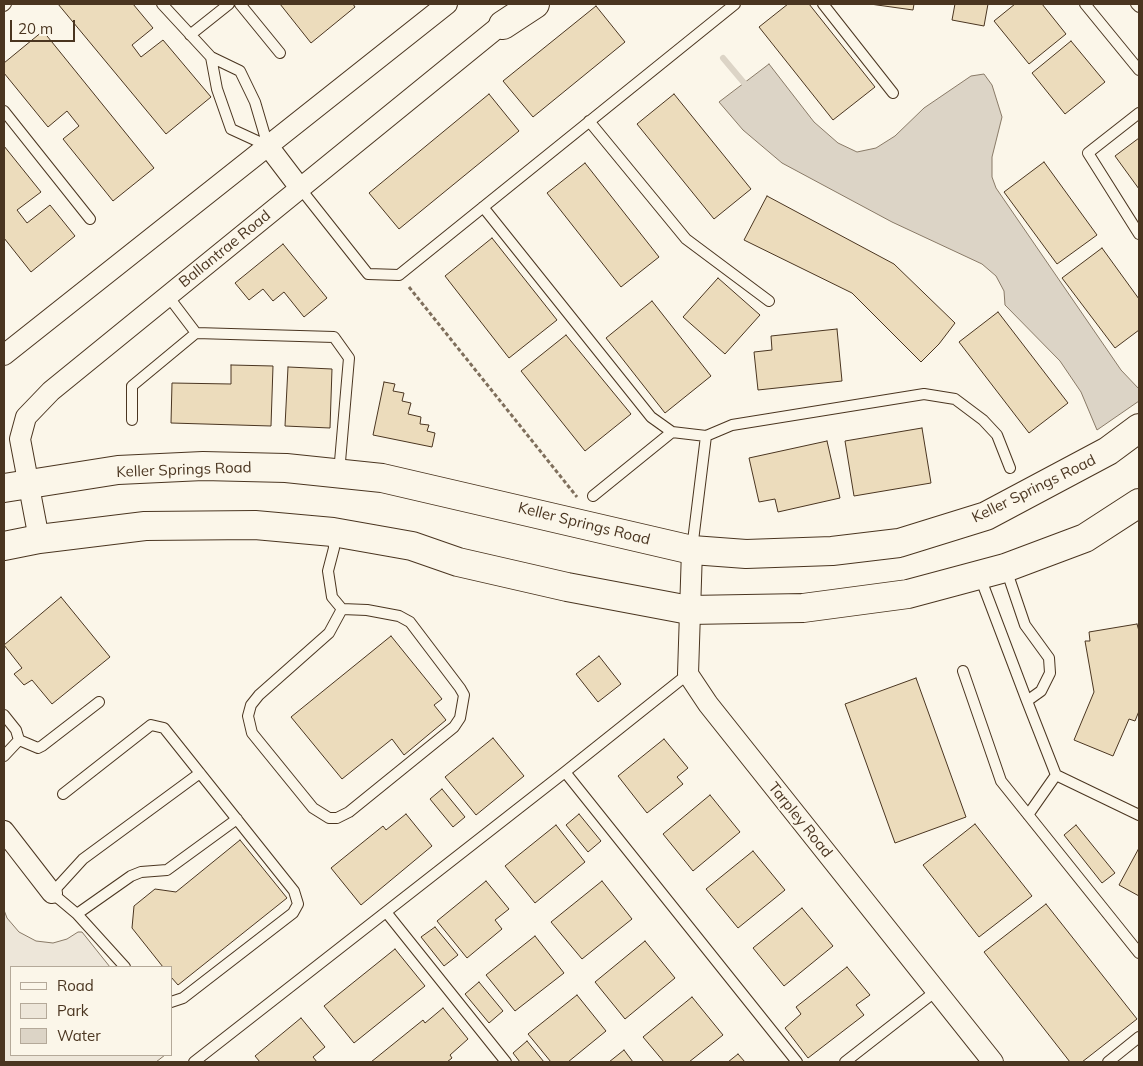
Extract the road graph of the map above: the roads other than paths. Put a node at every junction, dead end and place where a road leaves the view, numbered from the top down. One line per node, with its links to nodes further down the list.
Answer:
1 (162, 4): 13 (lane)
2 (229, 4): 13 (lane)
3 (240, 4): 14 (lane)
4 (447, 4): 21 (street)
5 (524, 4): 12 (street, Ballantrae Road)
6 (535, 4): 12 (main road)
7 (735, 4): 20 (lane)
8 (823, 4): 17 (lane)
9 (1086, 4): 16 (lane)
10 (1136, 4): 11 (lane)
11 (1139, 7)
12 (503, 25): 22 (street, Ballantrae Road)
13 (190, 35): 15 (lane)
14 (280, 53)
15 (211, 57): 21 (lane); 21 (lane)
16 (1139, 70)
17 (893, 93)
18 (4, 111): 24 (lane)
19 (1139, 114): 25 (lane)
20 (589, 121): 23 (lane); 27 (lane)
21 (268, 146): 22 (street); 29 (street)
22 (300, 188): 23 (lane); 26 (street, Ballantrae Road)
23 (483, 207): 32 (lane)
24 (90, 219)
25 (1139, 234)
26 (168, 296): 28 (lane); 36 (street, Ballantrae Road)
27 (769, 302)
28 (196, 333): 30 (lane); 35 (lane)
29 (4, 355)
30 (132, 420)
31 (1139, 428): 43 (main road, Keller Springs Road)
32 (672, 432): 33 (lane); 38 (lane)
33 (706, 436): 34 (lane); 43 (lane)
34 (1010, 468)
35 (339, 474): 36 (main road, Keller Springs Road); 43 (main road, Keller Springs Road)
36 (30, 484): 37 (main road, Keller Springs Road); 41 (street, Ballantrae Road)
37 (4, 488)
38 (593, 496)
39 (1139, 503): 44 (main road)
40 (333, 532): 41 (main road); 45 (lane); 46 (main road)
41 (39, 539): 42 (main road)
42 (4, 546)
43 (692, 550): 46 (street)
44 (993, 572): 46 (main road); 49 (lane); 49 (lane)
45 (342, 609): 45 (lane)
46 (689, 610): 48 (street)
47 (963, 671): 58 (lane)
48 (688, 674): 54 (lane); 67 (street, Tarpley Road)
49 (1027, 701): 56 (lane)
50 (99, 702): 52 (lane)
51 (4, 715): 52 (lane)
52 (18, 740): 53 (lane)
53 (4, 756)
54 (565, 772): 63 (lane); 73 (lane)
55 (200, 773): 57 (lane); 60 (lane); 62 (lane)
56 (1056, 775): 58 (lane); 59 (lane)
57 (63, 794)
58 (1028, 815): 65 (lane)
59 (1139, 815)
60 (237, 819): 64 (lane); 68 (lane)
61 (4, 830): 62 (street)
62 (52, 892): 64 (lane)
63 (386, 912): 70 (lane); 72 (lane)
64 (77, 914): 66 (lane)
65 (1139, 953)
66 (124, 966)
67 (936, 991): 74 (lane); 75 (street, Tarpley Road)
68 (172, 1002)
69 (1139, 1037): 76 (lane)
70 (208, 1058): 71 (lane)
71 (194, 1062)
72 (506, 1062)
73 (797, 1062)
74 (845, 1062)
75 (993, 1062)
76 (1108, 1062)

